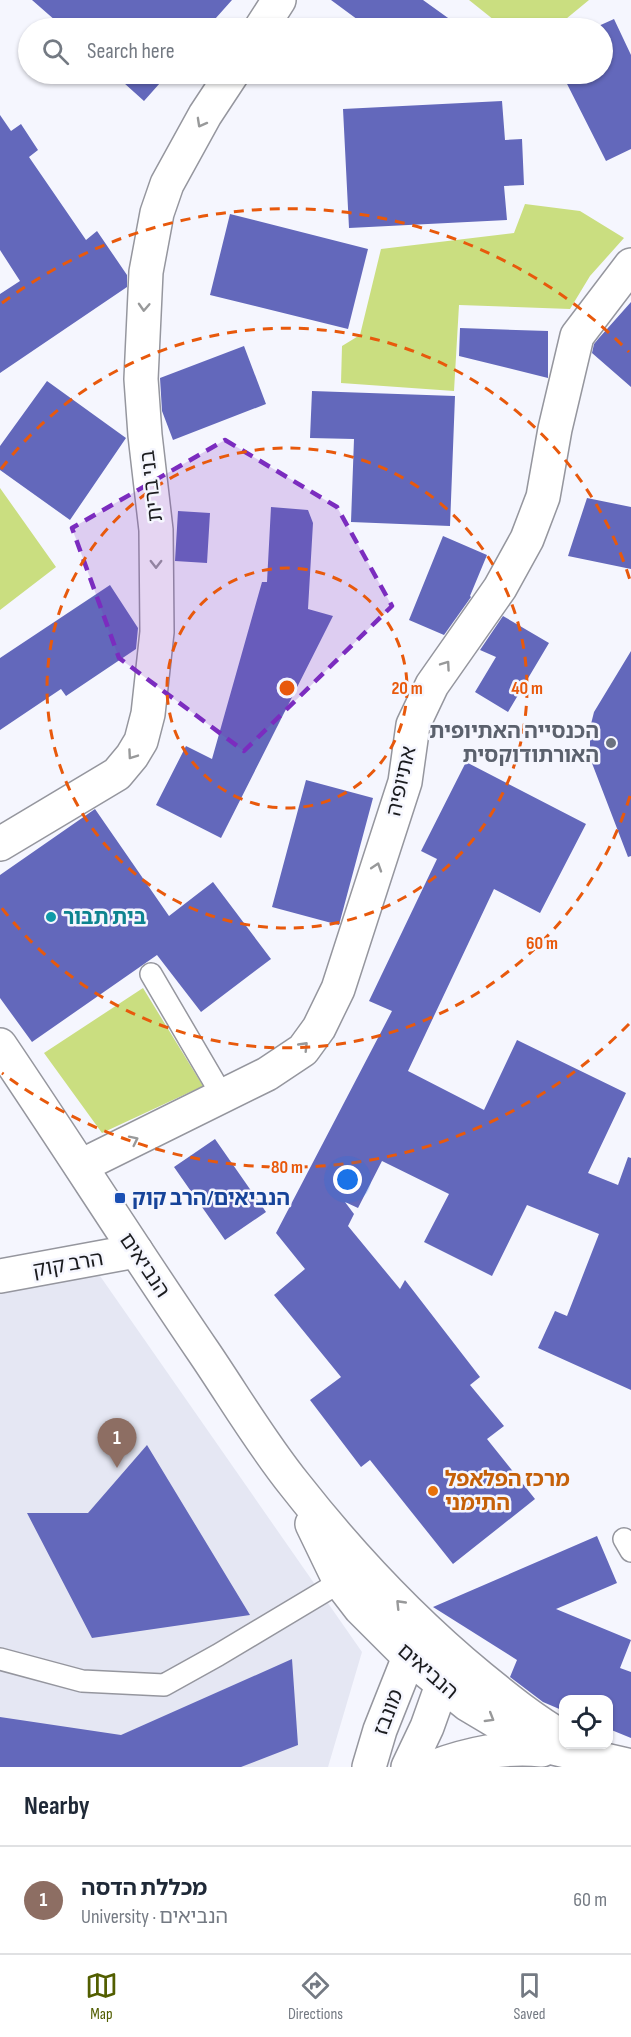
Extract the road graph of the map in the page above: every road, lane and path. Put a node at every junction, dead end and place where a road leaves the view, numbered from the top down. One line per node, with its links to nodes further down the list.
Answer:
1 (279, 0): 2 (street)
2 (267, 18)
3 (225, 84): 5 (street, בני ברית, one-way to 5)
4 (631, 265): 8 (street, אתיופיה, one-way to 4)
5 (0, 844)
6 (151, 974): 8 (lane)
7 (0, 1045): 9 (street, הנביאים)
8 (223, 1097): 9 (street, אתיופיה, one-way to 8)
9 (81, 1166): 10 (street, הנביאים)
10 (136, 1251): 11 (street, הרב קוק); 12 (street, הנביאים)
11 (0, 1276)
12 (293, 1484): 13 (street, הנביאים); 14 (street, הנביאים, one-way to 12)
13 (340, 1582): 15 (street, הנביאים); 16 (lane)
14 (442, 1645): 15 (street); 17 (street, מונבז); 18 (street, הנביאים)
15 (409, 1657): 17 (street, הנביאים); 19 (street, מונבז)
16 (0, 1659)
17 (442, 1685): 18 (street, הנביאים, one-way to 18); 20 (street, מונבז)
18 (588, 1752): 21 (street)
19 (369, 1767)
20 (408, 1767)
21 (433, 1767)

